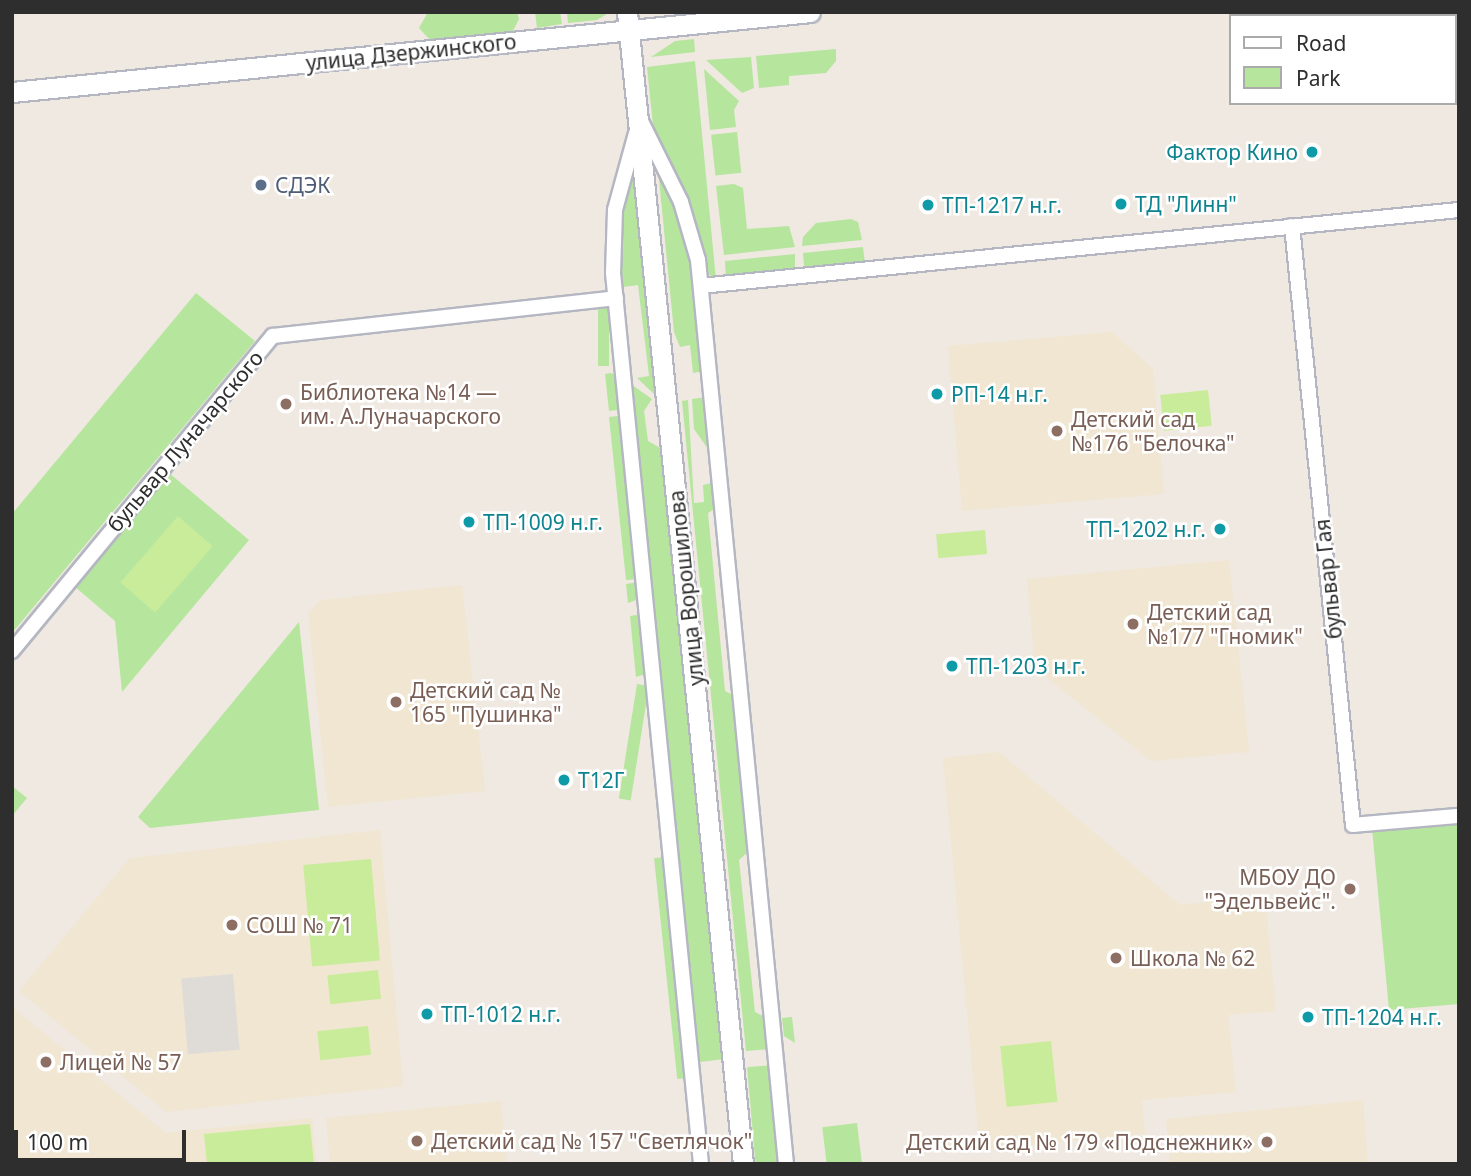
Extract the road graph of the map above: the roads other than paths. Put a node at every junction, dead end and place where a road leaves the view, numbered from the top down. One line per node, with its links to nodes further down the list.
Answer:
1 (810, 12): 2 (main road, улица Дзержинского)
2 (628, 21): 3 (main road, улица Дзержинского); 4 (main road, улица Ворошилова)
3 (12, 92)
4 (640, 118): 7 (street); 8 (street); 12 (main road, улица Ворошилова)
5 (1459, 210): 6 (street)
6 (1292, 226): 7 (street); 10 (street, бульвар Гая)
7 (701, 286): 13 (street)
8 (616, 298): 9 (street, бульвар Луначарского); 11 (street)
9 (12, 650)
10 (1459, 816)
11 (701, 1164)
12 (743, 1164)
13 (786, 1164)

